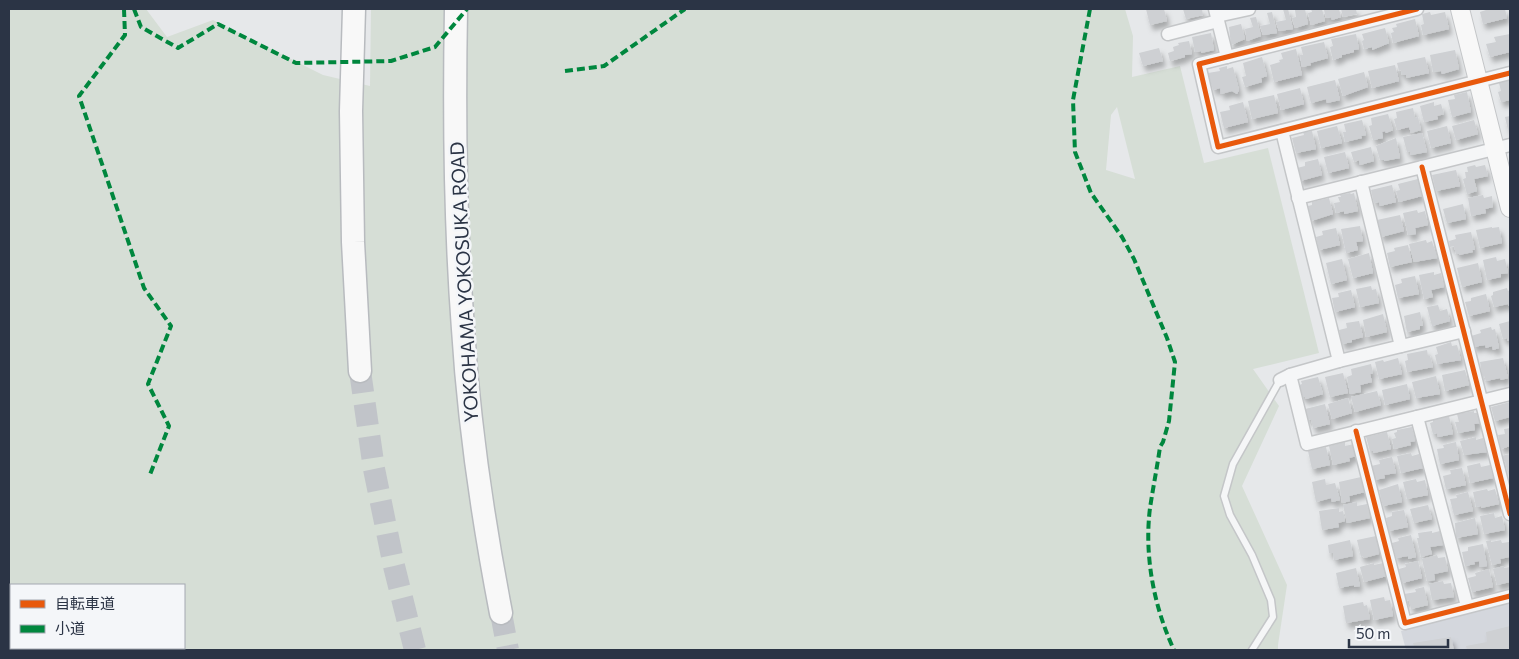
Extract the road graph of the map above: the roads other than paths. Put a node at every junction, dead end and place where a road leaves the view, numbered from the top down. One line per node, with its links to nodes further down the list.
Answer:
1 (354, 9): 20 (highway)
2 (456, 9): 29 (highway, YOKOHAMA YOKOSUKA ROAD)
3 (1249, 9): 6 (street)
4 (1417, 9): 8 (street)
5 (1460, 9): 10 (street)
6 (1217, 15): 7 (street); 8 (street)
7 (1168, 34)
8 (1227, 57): 11 (street)
9 (1510, 73): 10 (street)
10 (1479, 80): 11 (street); 12 (street)
11 (1282, 131): 15 (street)
12 (1502, 147): 13 (street); 16 (street)
13 (1422, 167): 14 (street); 17 (street)
14 (1361, 182): 15 (street); 18 (street)
15 (1298, 198): 19 (street)
16 (1510, 208)
17 (1464, 331): 18 (street); 23 (street)
18 (1401, 346): 19 (street)
19 (1339, 362): 21 (street)
20 (360, 371)
21 (1285, 377): 25 (street); 30 (lane)
22 (1510, 394): 23 (street)
23 (1482, 401): 24 (street); 26 (street)
24 (1418, 417): 25 (street); 28 (street)
25 (1356, 431): 28 (street)
26 (1510, 514)
27 (1510, 596): 28 (street)
28 (1467, 606)
29 (501, 614)
30 (1252, 650)

